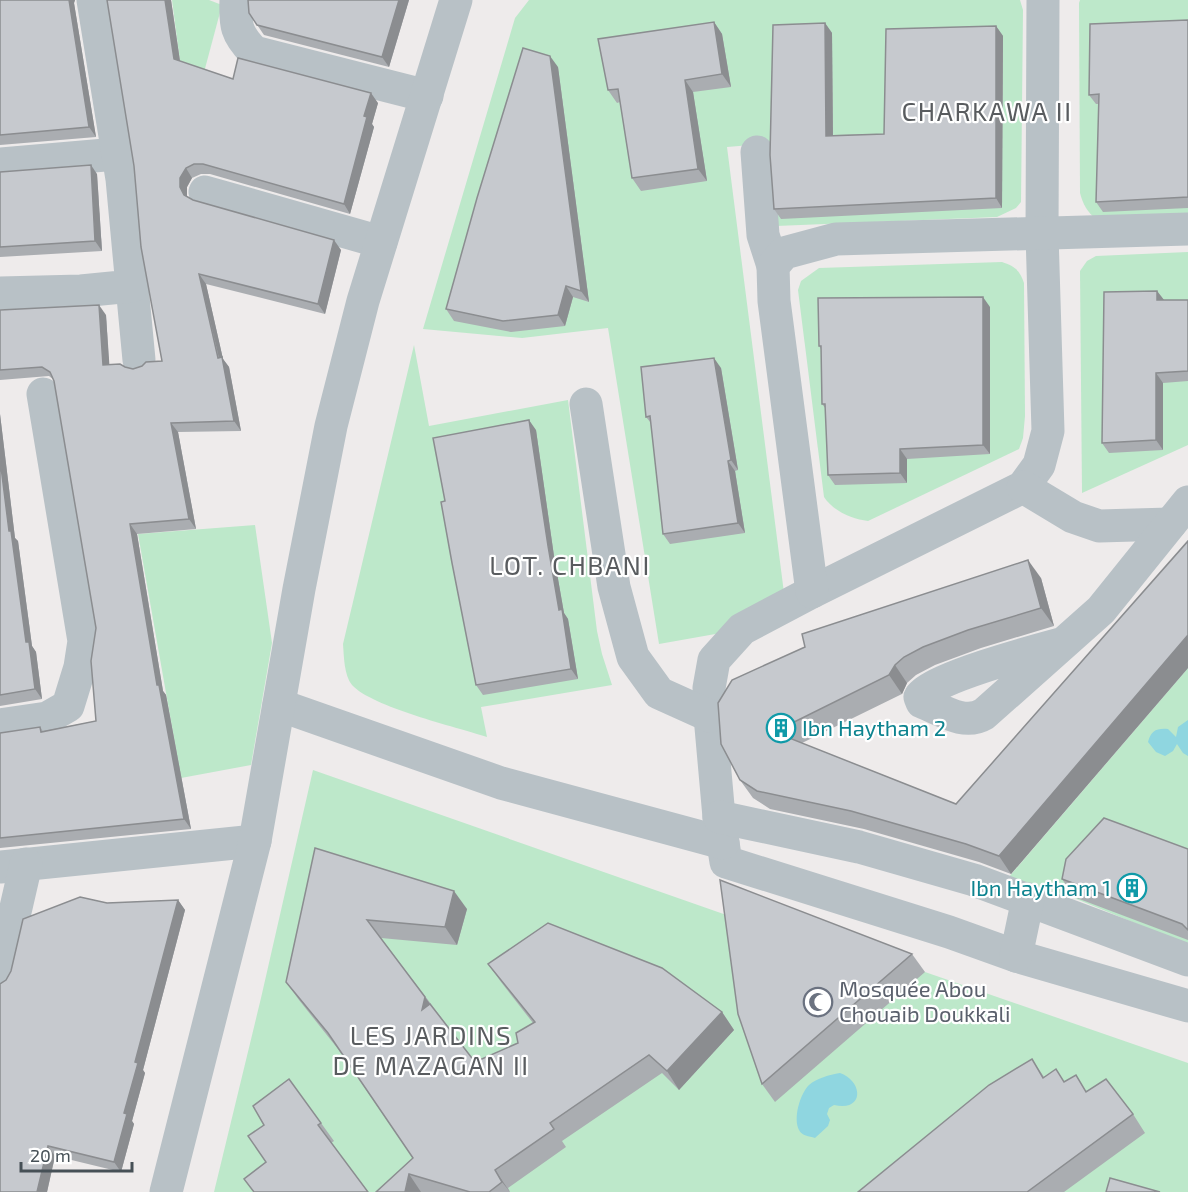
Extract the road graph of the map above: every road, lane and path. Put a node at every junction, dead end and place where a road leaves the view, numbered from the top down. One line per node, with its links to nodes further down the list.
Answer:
1 (93, 0): 7 (street)
2 (236, 0): 5 (street)
3 (456, 0): 5 (street)
4 (1043, 0): 11 (street)
5 (427, 96): 12 (street)
6 (757, 152): 13 (street)
7 (117, 154): 8 (street); 14 (street)
8 (0, 164)
9 (205, 192): 12 (street)
10 (1188, 229): 11 (street)
11 (1042, 234): 13 (street); 19 (street)
12 (381, 242): 23 (street)
13 (773, 266): 21 (street)
14 (132, 286): 15 (street); 16 (street)
15 (0, 293)
16 (139, 360)
17 (43, 394): 25 (street)
18 (586, 404): 24 (street)
19 (1023, 487): 20 (street); 21 (street)
20 (1179, 513): 22 (street)
21 (812, 592): 24 (street)
22 (1064, 643)
23 (279, 705): 26 (street); 27 (street)
24 (710, 716): 26 (street)
25 (0, 725)
26 (721, 830): 29 (street); 31 (street)
27 (255, 841): 28 (street); 36 (street)
28 (13, 865): 33 (street)
29 (1028, 899): 30 (street); 31 (street)
30 (1156, 947): 32 (street); 34 (street)
31 (1016, 956): 34 (street)
32 (1188, 960)
33 (0, 978)
34 (1139, 993): 35 (street)
35 (1188, 1006)
36 (166, 1192)

